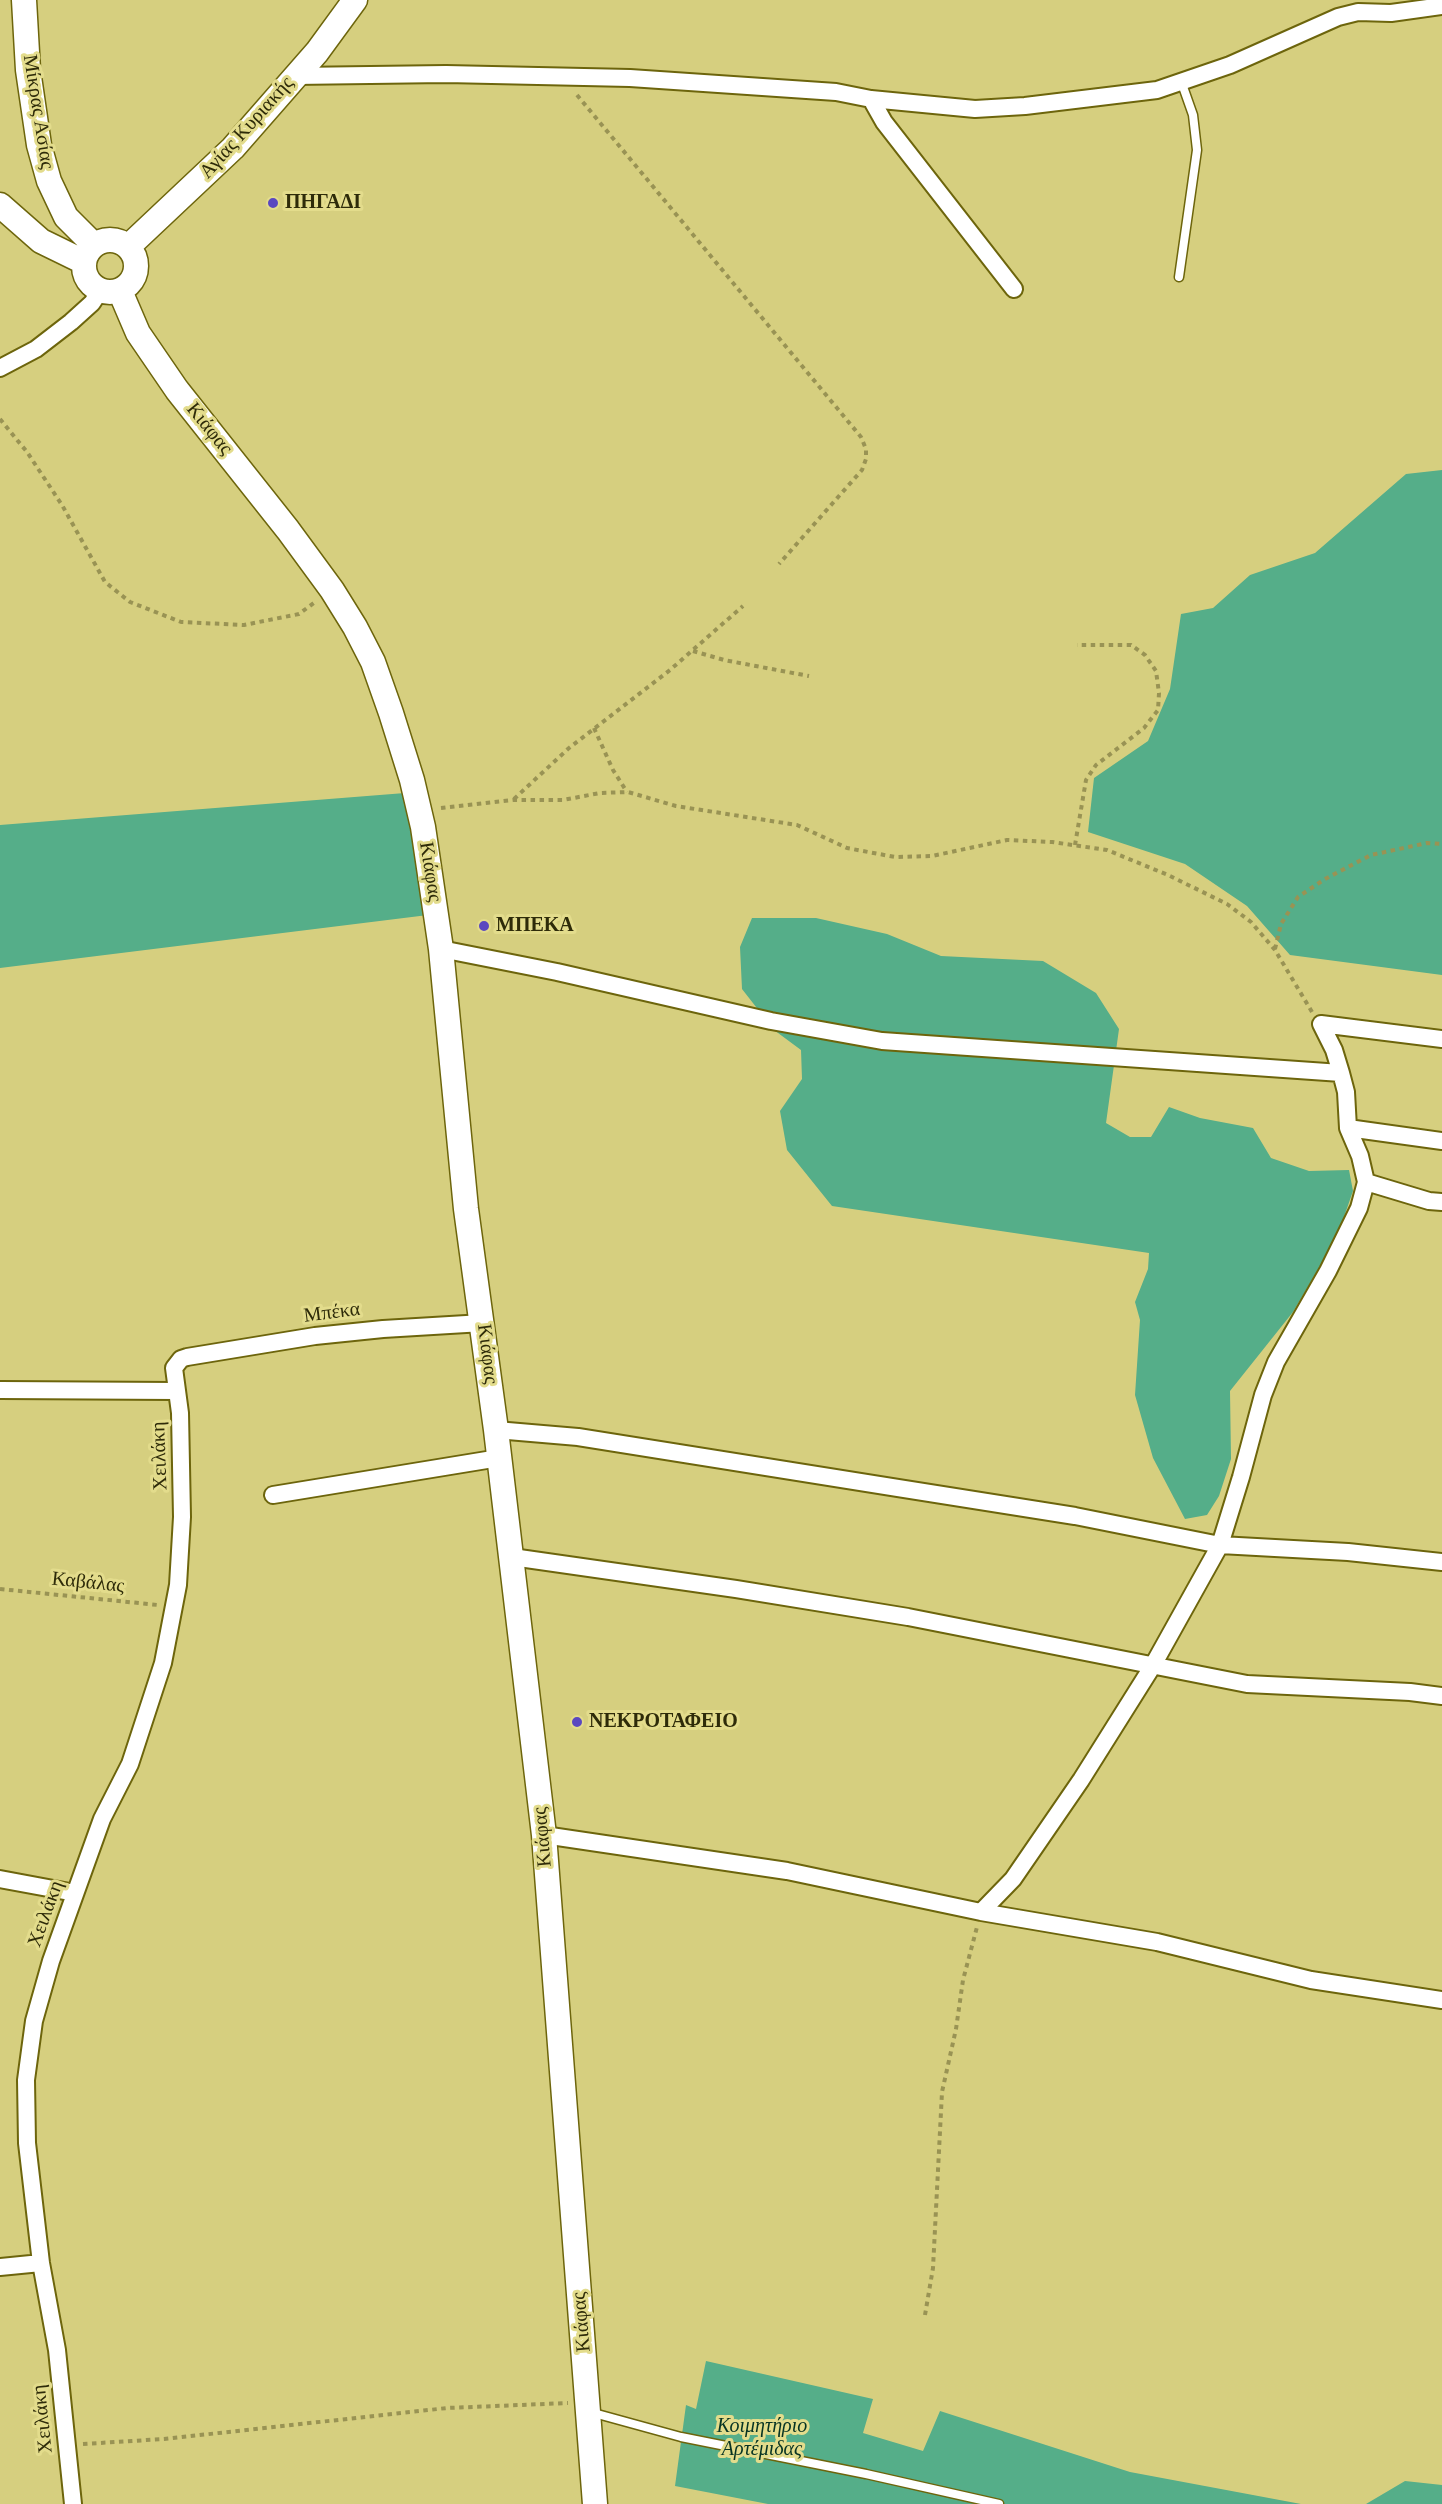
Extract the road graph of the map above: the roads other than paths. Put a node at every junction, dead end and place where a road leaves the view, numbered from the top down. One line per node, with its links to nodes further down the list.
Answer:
1 (24, 0): 9 (street, Μίκρας Ασίας)
2 (355, 0): 4 (street, Αγίας Κυριακής)
3 (1442, 6): 5 (street)
4 (294, 76): 6 (street); 8 (street, Αγίας Κυριακής)
5 (1181, 81): 6 (street); 10 (lane)
6 (871, 99): 11 (street)
7 (0, 205): 9 (street)
8 (129, 246): 9 (street); 12 (street)
9 (89, 254): 12 (street)
10 (1179, 277)
11 (1014, 289)
12 (110, 291): 13 (street); 14 (street, Κιάφας)
13 (0, 368)
14 (441, 949): 16 (street); 21 (street, Κιάφας)
15 (1442, 1039): 16 (street)
16 (1341, 1072): 17 (street)
17 (1348, 1128): 18 (street); 19 (street)
18 (1442, 1141)
19 (1366, 1182): 20 (street); 28 (street)
20 (1442, 1202)
21 (483, 1323): 22 (street, Μπέκα); 25 (street, Κιάφας)
22 (187, 1357): 24 (street, Χειλάκη)
23 (0, 1390): 24 (street)
24 (176, 1391): 35 (street, Χειλάκη)
25 (496, 1430): 26 (street, Κιάφας); 28 (street)
26 (499, 1458): 27 (street); 29 (street, Κιάφας)
27 (273, 1495)
28 (1220, 1545): 30 (street); 31 (street)
29 (512, 1557): 31 (street); 33 (street, Κιάφας)
30 (1442, 1562)
31 (1152, 1667): 32 (street); 36 (street)
32 (1442, 1696)
33 (544, 1835): 36 (street); 40 (street, Κιάφας)
34 (0, 1879): 35 (street)
35 (75, 1893): 38 (street, Χειλάκη)
36 (981, 1912): 37 (street)
37 (1442, 2000)
38 (41, 2263): 39 (street); 41 (street, Χειλάκη)
39 (0, 2267)
40 (589, 2407): 42 (street, Κιάφας); 43 (lane)
41 (73, 2504)
42 (595, 2504)
43 (999, 2504)

